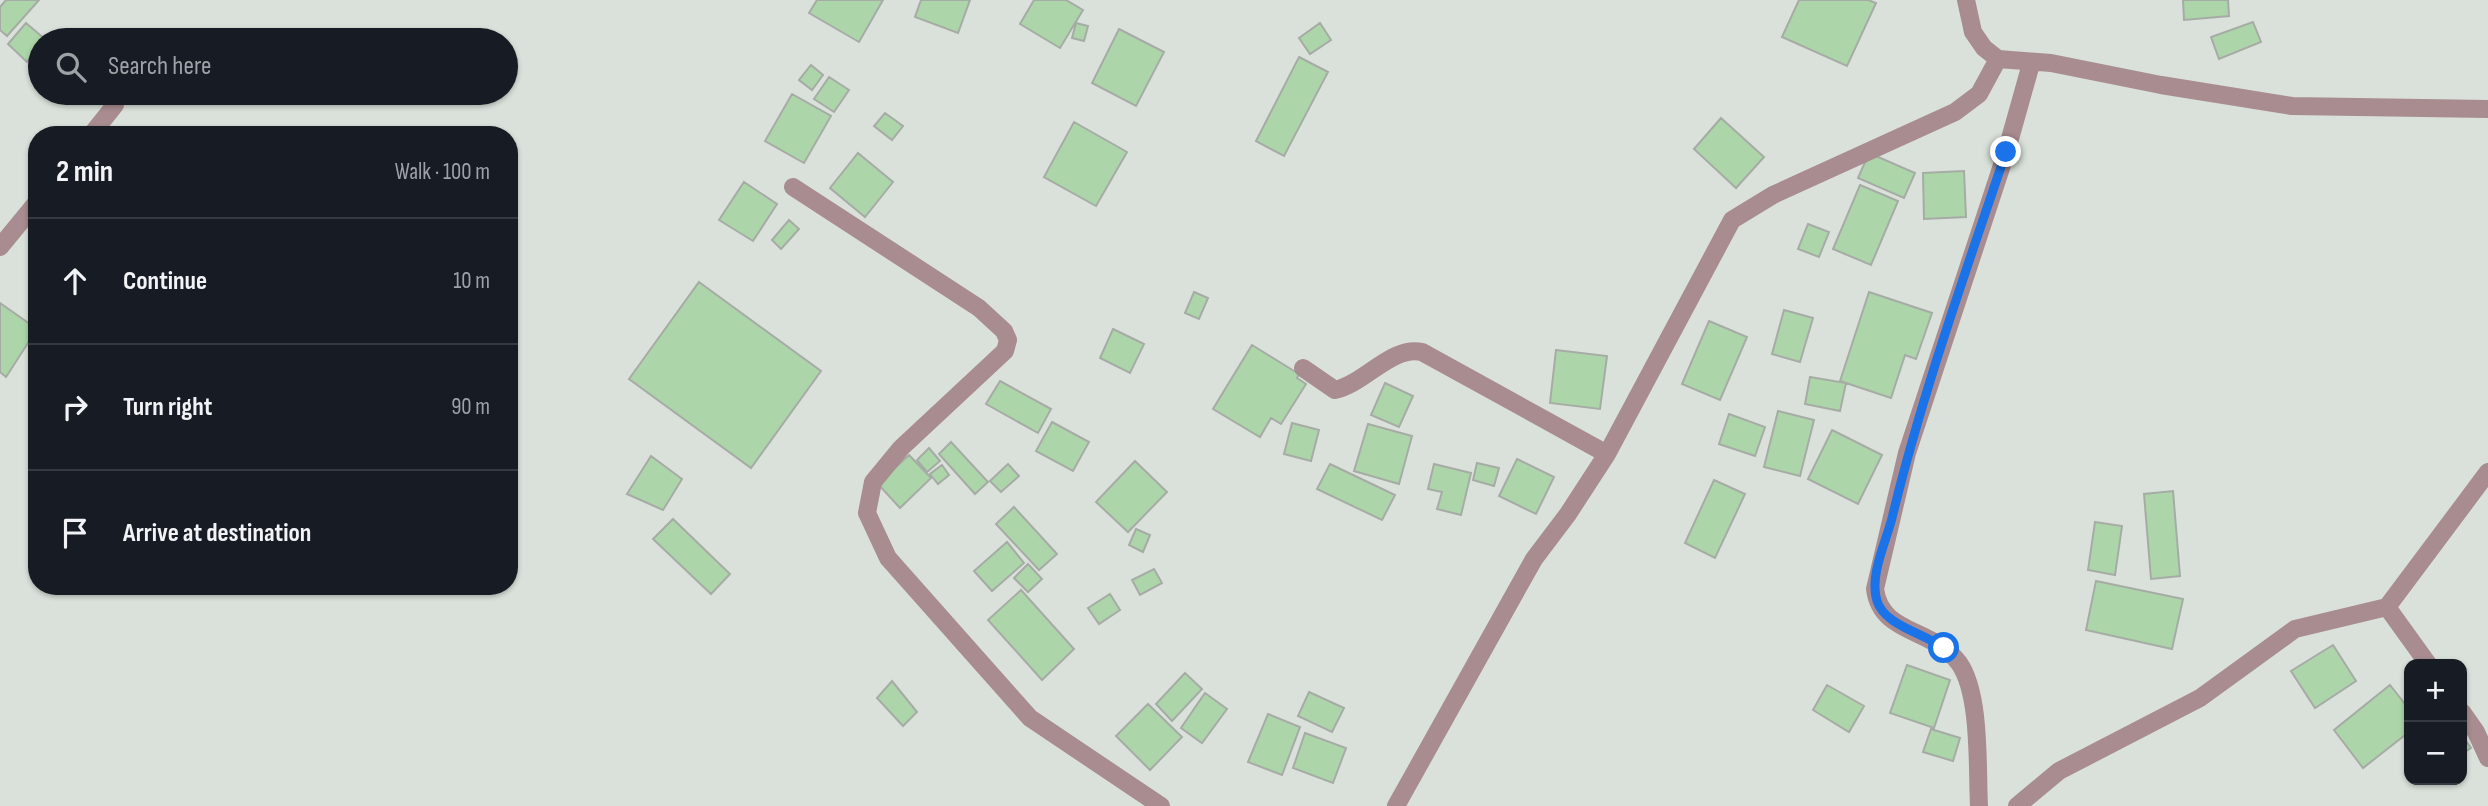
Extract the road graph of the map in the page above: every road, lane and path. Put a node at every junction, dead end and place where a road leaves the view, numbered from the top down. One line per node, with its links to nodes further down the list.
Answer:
1 (1966, 0): 2 (street)
2 (1998, 60): 3 (street); 11 (street)
3 (2031, 64): 5 (street); 19 (street)
4 (115, 105): 6 (street)
5 (2488, 109)
6 (98, 126)
7 (793, 187): 17 (street)
8 (28, 213): 9 (street)
9 (0, 247)
10 (1303, 368): 11 (street)
11 (1607, 454): 18 (street)
12 (2488, 472): 13 (street)
13 (2387, 607): 14 (street); 20 (street)
14 (2424, 659)
15 (2467, 719): 16 (street)
16 (2488, 758)
17 (1161, 806)
18 (1396, 806)
19 (1979, 806)
20 (2017, 806)

